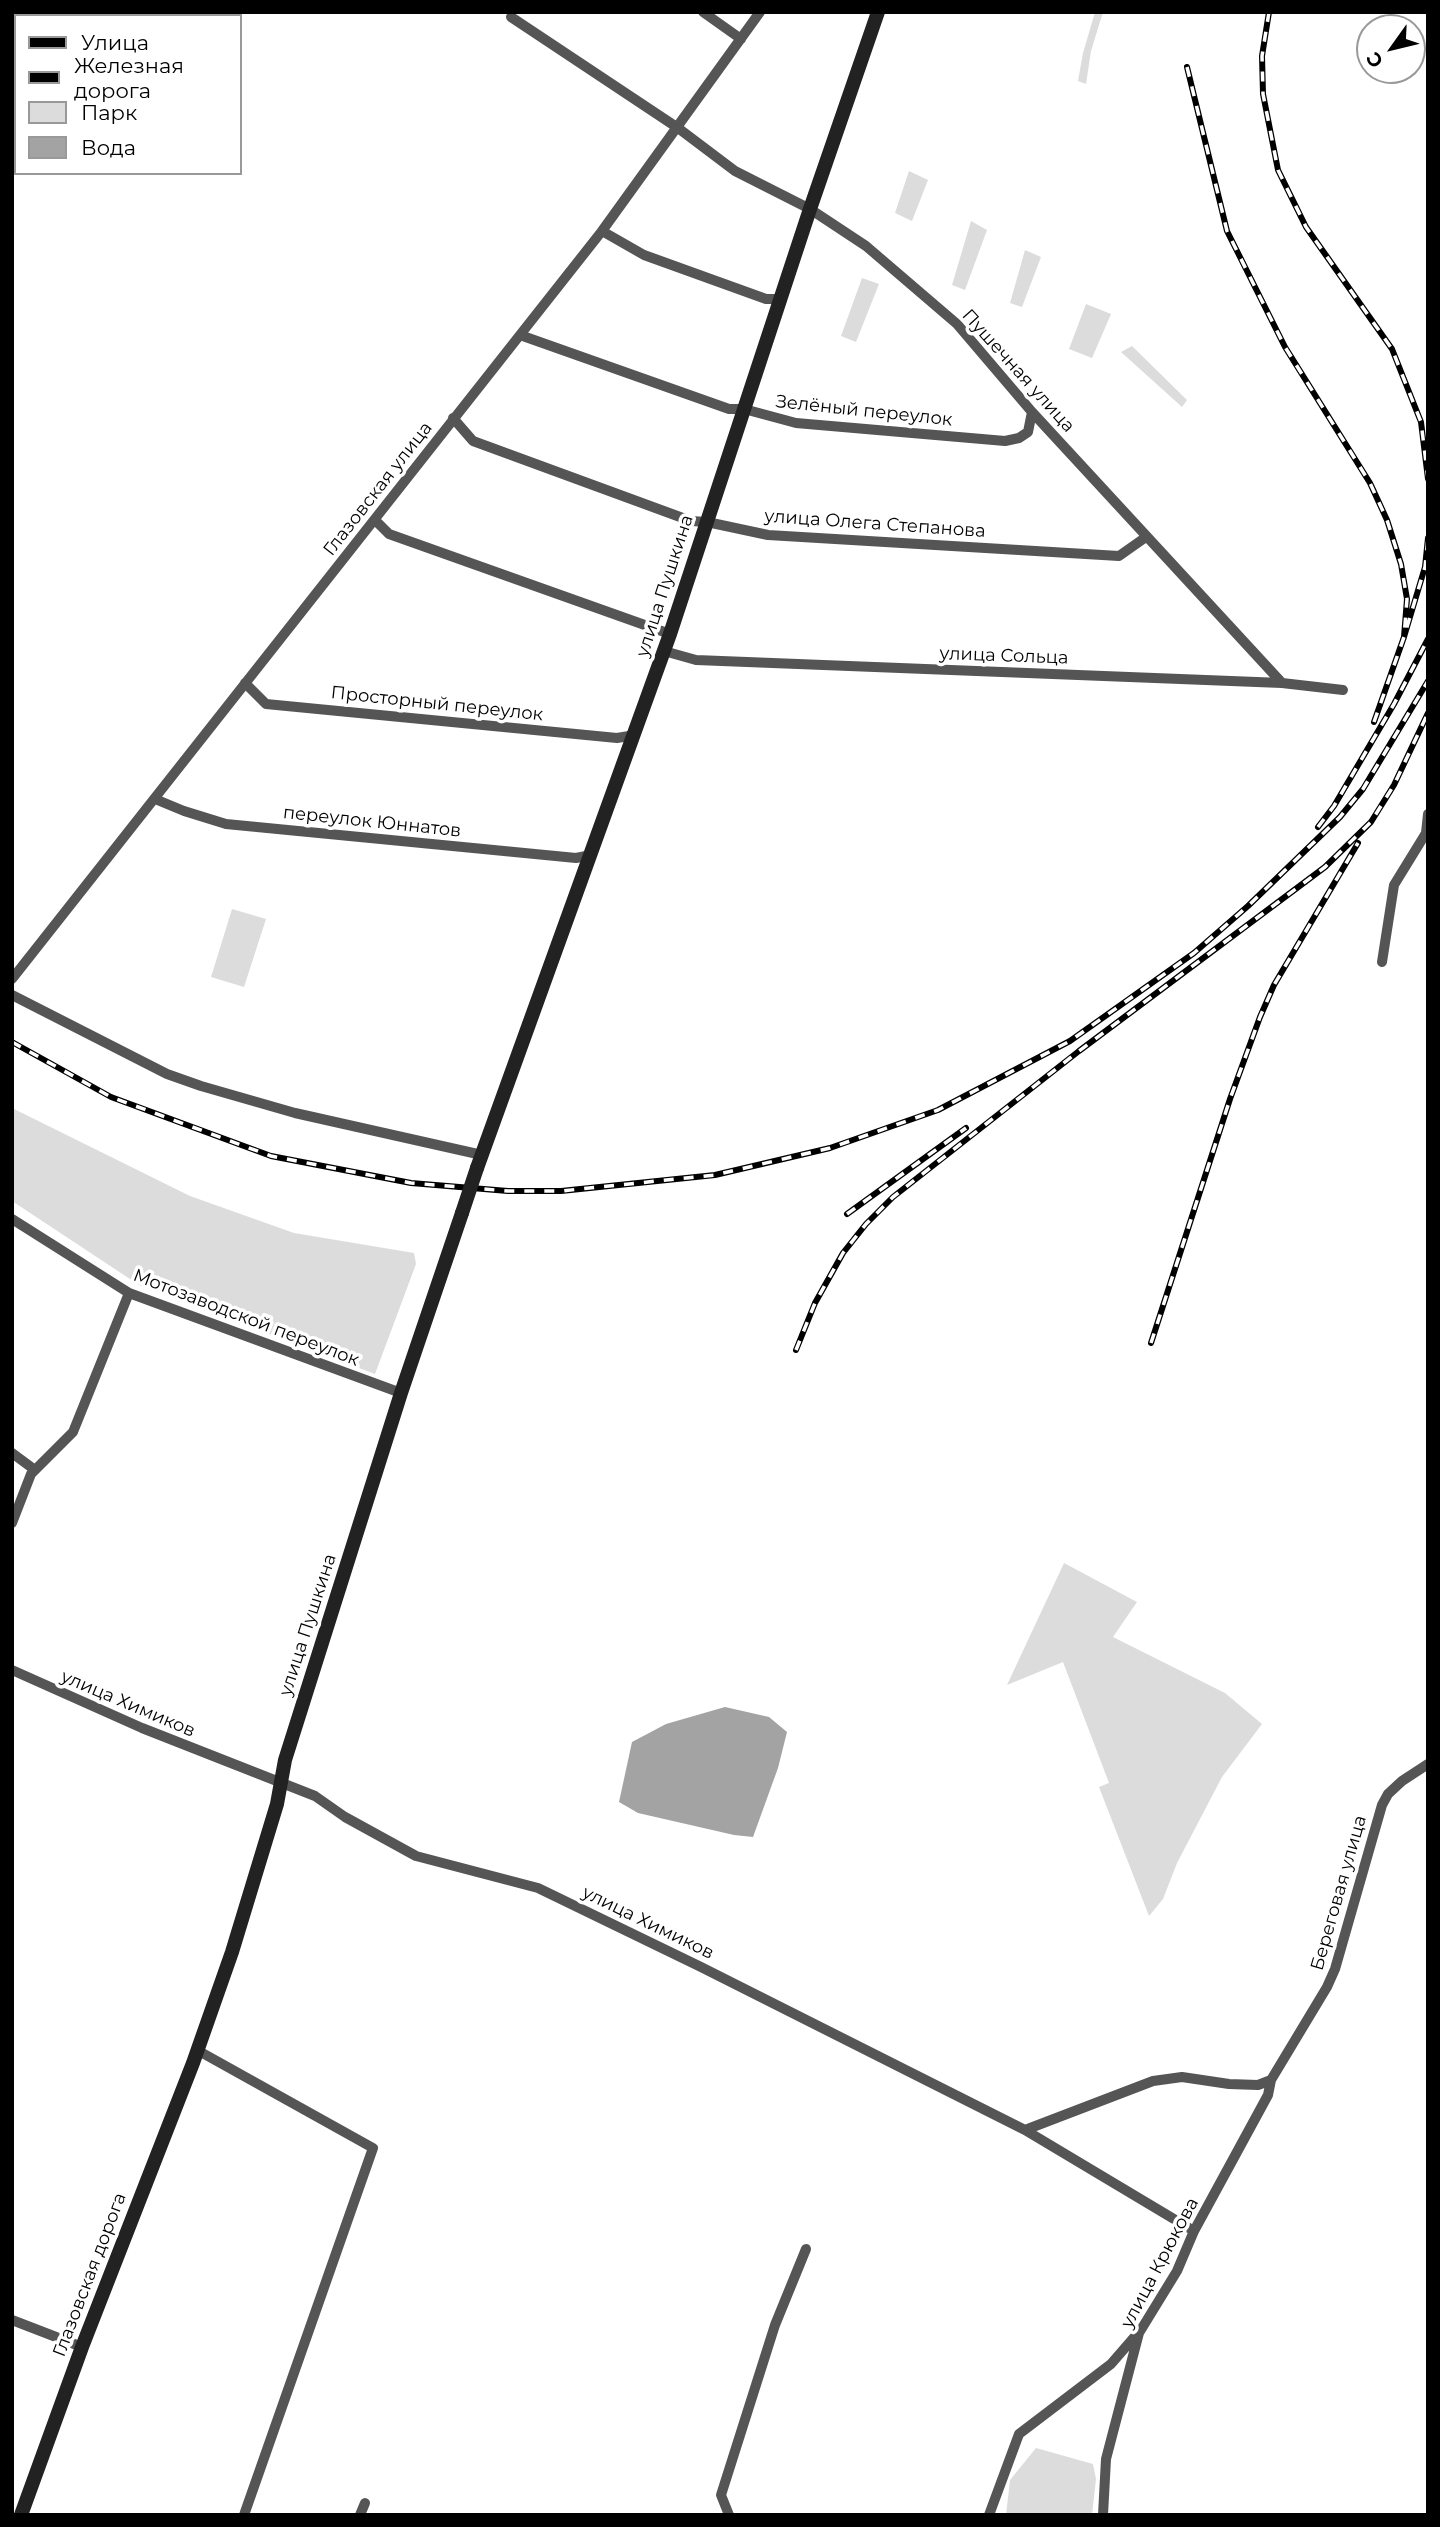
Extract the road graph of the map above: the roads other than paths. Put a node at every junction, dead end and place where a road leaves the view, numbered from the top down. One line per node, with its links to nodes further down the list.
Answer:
1 (703, 12): 5 (street)
2 (760, 12): 5 (street, Глазовская улица)
3 (878, 12): 7 (street, улица Пушкина)
4 (511, 17): 6 (street, Пушечная улица)
5 (741, 39): 6 (street, Глазовская улица)
6 (678, 128): 7 (street, Пушечная улица); 8 (street, Глазовская улица)
7 (810, 209): 9 (street, улица Пушкина); 12 (street, Пушечная улица)
8 (602, 231): 9 (street); 10 (street, Глазовская улица)
9 (781, 299): 11 (street, улица Пушкина)
10 (520, 335): 11 (street, Зелёный переулок); 13 (street, Глазовская улица)
11 (744, 410): 12 (street, Зелёный переулок); 15 (street, улица Пушкина)
12 (1032, 412): 16 (street, Пушечная улица)
13 (453, 418): 14 (street, Глазовская улица); 15 (street, улица Олега Степанова)
14 (375, 520): 17 (street); 19 (street, Глазовская улица)
15 (707, 522): 16 (street, улица Олега Степанова); 17 (street, улица Пушкина)
16 (1146, 537): 20 (street, Пушечная улица)
17 (670, 634): 18 (street, улица Пушкина)
18 (664, 651): 20 (street, улица Сольца); 22 (street, улица Пушкина)
19 (245, 683): 22 (street, Просторный переулок); 23 (street, Глазовская улица)
20 (1282, 683): 21 (street, улица Сольца)
21 (1343, 690)
22 (635, 735): 25 (street, улица Пушкина)
23 (155, 799): 25 (street, переулок Юннатов); 27 (street, Глазовская улица)
24 (1428, 814): 26 (street)
25 (591, 855): 29 (street, улица Пушкина)
26 (1382, 962)
27 (12, 979)
28 (12, 995): 29 (street)
29 (479, 1161): 32 (street, улица Пушкина, bridge)
30 (12, 1219): 31 (street, Мотозаводской переулок)
31 (129, 1293): 32 (street, Мотозаводской переулок); 34 (street)
32 (401, 1394): 38 (street, улица Пушкина)
33 (12, 1453): 34 (street)
34 (35, 1470): 35 (street)
35 (12, 1523)
36 (12, 1670): 38 (street, улица Химиков)
37 (1428, 1764): 40 (street, Береговая улица)
38 (281, 1782): 39 (street, улица Пушкина); 41 (street, улица Химиков)
39 (197, 2050): 46 (street, Глазовская дорога); 49 (street)
40 (1271, 2080): 41 (street); 42 (street, улица Крюкова)
41 (1024, 2130): 42 (street, улица Химиков)
42 (1195, 2231): 45 (street, улица Крюкова)
43 (806, 2249): 51 (street)
44 (12, 2320): 46 (street)
45 (1139, 2333): 52 (street); 53 (street, улица Крюкова)
46 (82, 2347): 48 (street, Глазовская дорога)
47 (365, 2503): 50 (street)
48 (21, 2515)
49 (244, 2515)
50 (360, 2515)
51 (729, 2515)
52 (989, 2515)
53 (1103, 2515)

